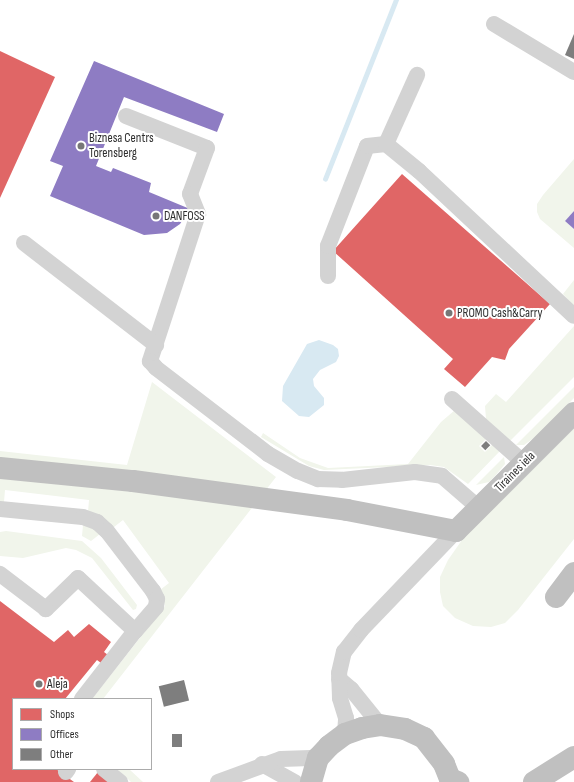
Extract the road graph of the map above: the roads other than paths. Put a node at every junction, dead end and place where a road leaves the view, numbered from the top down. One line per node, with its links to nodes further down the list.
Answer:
1 (494, 24): 2 (street)
2 (574, 72)
3 (417, 75): 5 (street)
4 (126, 116): 9 (street)
5 (386, 144): 7 (street); 8 (street)
6 (24, 243): 9 (street)
7 (328, 276)
8 (574, 316)
9 (156, 345): 14 (street)
10 (452, 399): 12 (street)
11 (574, 413): 12 (highway, Tīraines iela)
12 (524, 463): 14 (highway, Tīraines iela)
13 (0, 468): 16 (highway)
14 (479, 508): 16 (highway, Tīraines iela)
15 (0, 509): 20 (street)
16 (456, 531): 21 (street)
17 (574, 573): 19 (highway)
18 (0, 574): 20 (street)
19 (556, 597)
20 (135, 631): 22 (street)
21 (339, 679): 23 (street); 24 (street)
22 (83, 698)
23 (380, 725): 24 (highway); 33 (highway)
24 (345, 734): 26 (highway)
25 (574, 757): 34 (highway)
26 (318, 758): 27 (street); 32 (highway)
27 (262, 764): 30 (street); 31 (street)
28 (105, 770): 29 (street)
29 (120, 782)
30 (218, 782)
31 (295, 782)
32 (310, 782)
33 (458, 782)
34 (534, 782)

